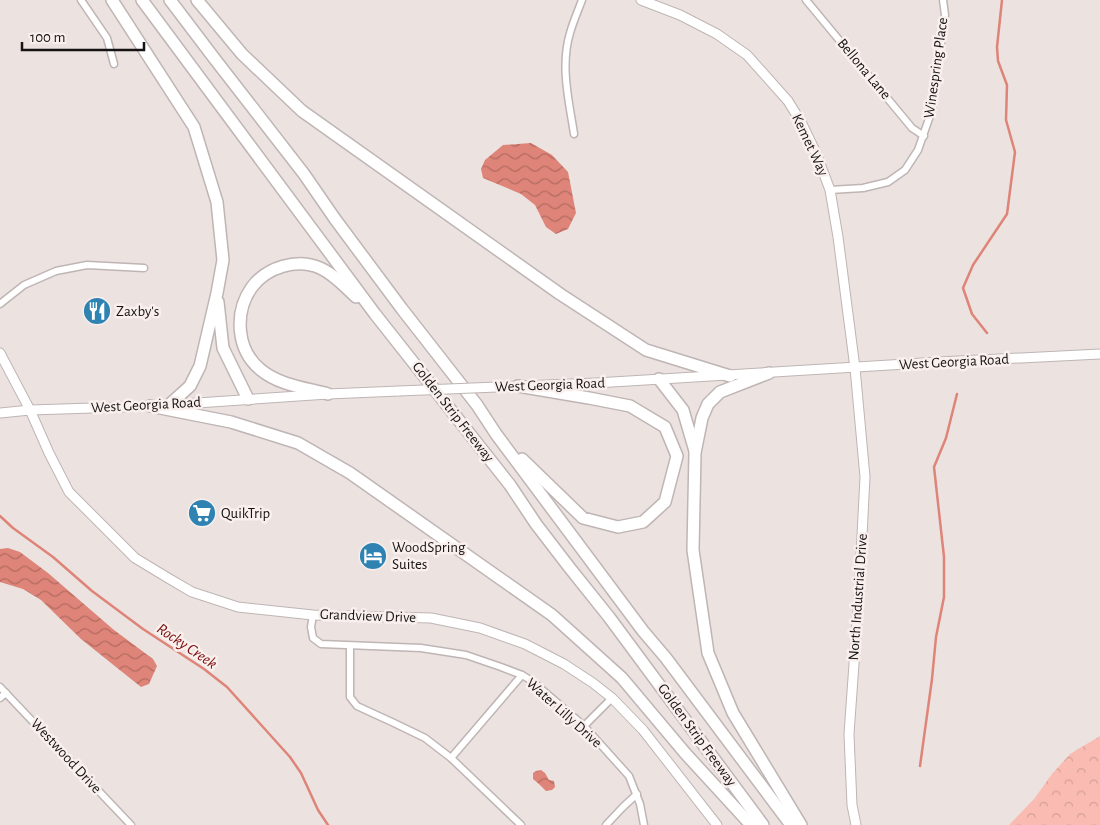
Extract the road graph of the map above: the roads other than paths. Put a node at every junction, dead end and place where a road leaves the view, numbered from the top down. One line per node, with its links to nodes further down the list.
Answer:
1 (81, 0): 10 (street)
2 (112, 0): 15 (highway)
3 (142, 0): 17 (highway, Golden Strip Freeway)
4 (170, 0): 31 (highway, Golden Strip Freeway)
5 (198, 0): 22 (highway)
6 (582, 0): 11 (street)
7 (642, 0): 13 (street, Kemet Way)
8 (806, 0): 12 (street, Bellona Lane)
9 (943, 0): 12 (street, Winespring Place)
10 (114, 64)
11 (574, 134)
12 (924, 136): 13 (street, Winespring Place)
13 (830, 190): 20 (street, Kemet Way)
14 (144, 268): 16 (street)
15 (217, 293): 26 (highway); 27 (highway)
16 (0, 304)
17 (375, 314): 25 (highway); 49 (highway, Golden Strip Freeway)
18 (0, 353): 29 (street, Grandview Drive)
19 (1100, 354): 20 (street, West Georgia Road)
20 (855, 368): 21 (street, West Georgia Road); 52 (street, North Industrial Drive)
21 (769, 373): 22 (street, West Georgia Road); 32 (highway)
22 (730, 376): 23 (street, West Georgia Road)
23 (659, 379): 24 (street, West Georgia Road); 32 (highway)
24 (518, 386): 25 (street, West Georgia Road, bridge); 31 (highway)
25 (328, 394): 26 (street, West Georgia Road)
26 (248, 400): 27 (street, West Georgia Road)
27 (169, 405): 28 (street, West Georgia Road)
28 (150, 406): 29 (street, West Georgia Road); 48 (highway)
29 (30, 410): 30 (street, West Georgia Road); 33 (street, Grandview Drive)
30 (0, 413)
31 (496, 434): 50 (highway, Golden Strip Freeway)
32 (696, 453): 51 (highway)
33 (313, 615): 34 (street, Water Lilly Drive); 39 (street, Grandview Drive)
34 (350, 646): 35 (street, Water Lilly Drive); 41 (street)
35 (522, 676): 40 (street, Water Lilly Drive); 41 (street)
36 (0, 687): 37 (street, Westwood Drive)
37 (6, 693): 38 (street); 43 (street, Westwood Drive)
38 (0, 698)
39 (612, 698): 40 (street); 47 (street, Grandview Drive)
40 (584, 726): 42 (street, Water Lilly Drive)
41 (451, 758): 44 (street)
42 (637, 794): 45 (street); 46 (street, Water Lilly Drive)
43 (131, 825)
44 (521, 825)
45 (606, 825)
46 (644, 825)
47 (717, 825)
48 (751, 825)
49 (763, 825)
50 (791, 825)
51 (801, 825)
52 (856, 825)

